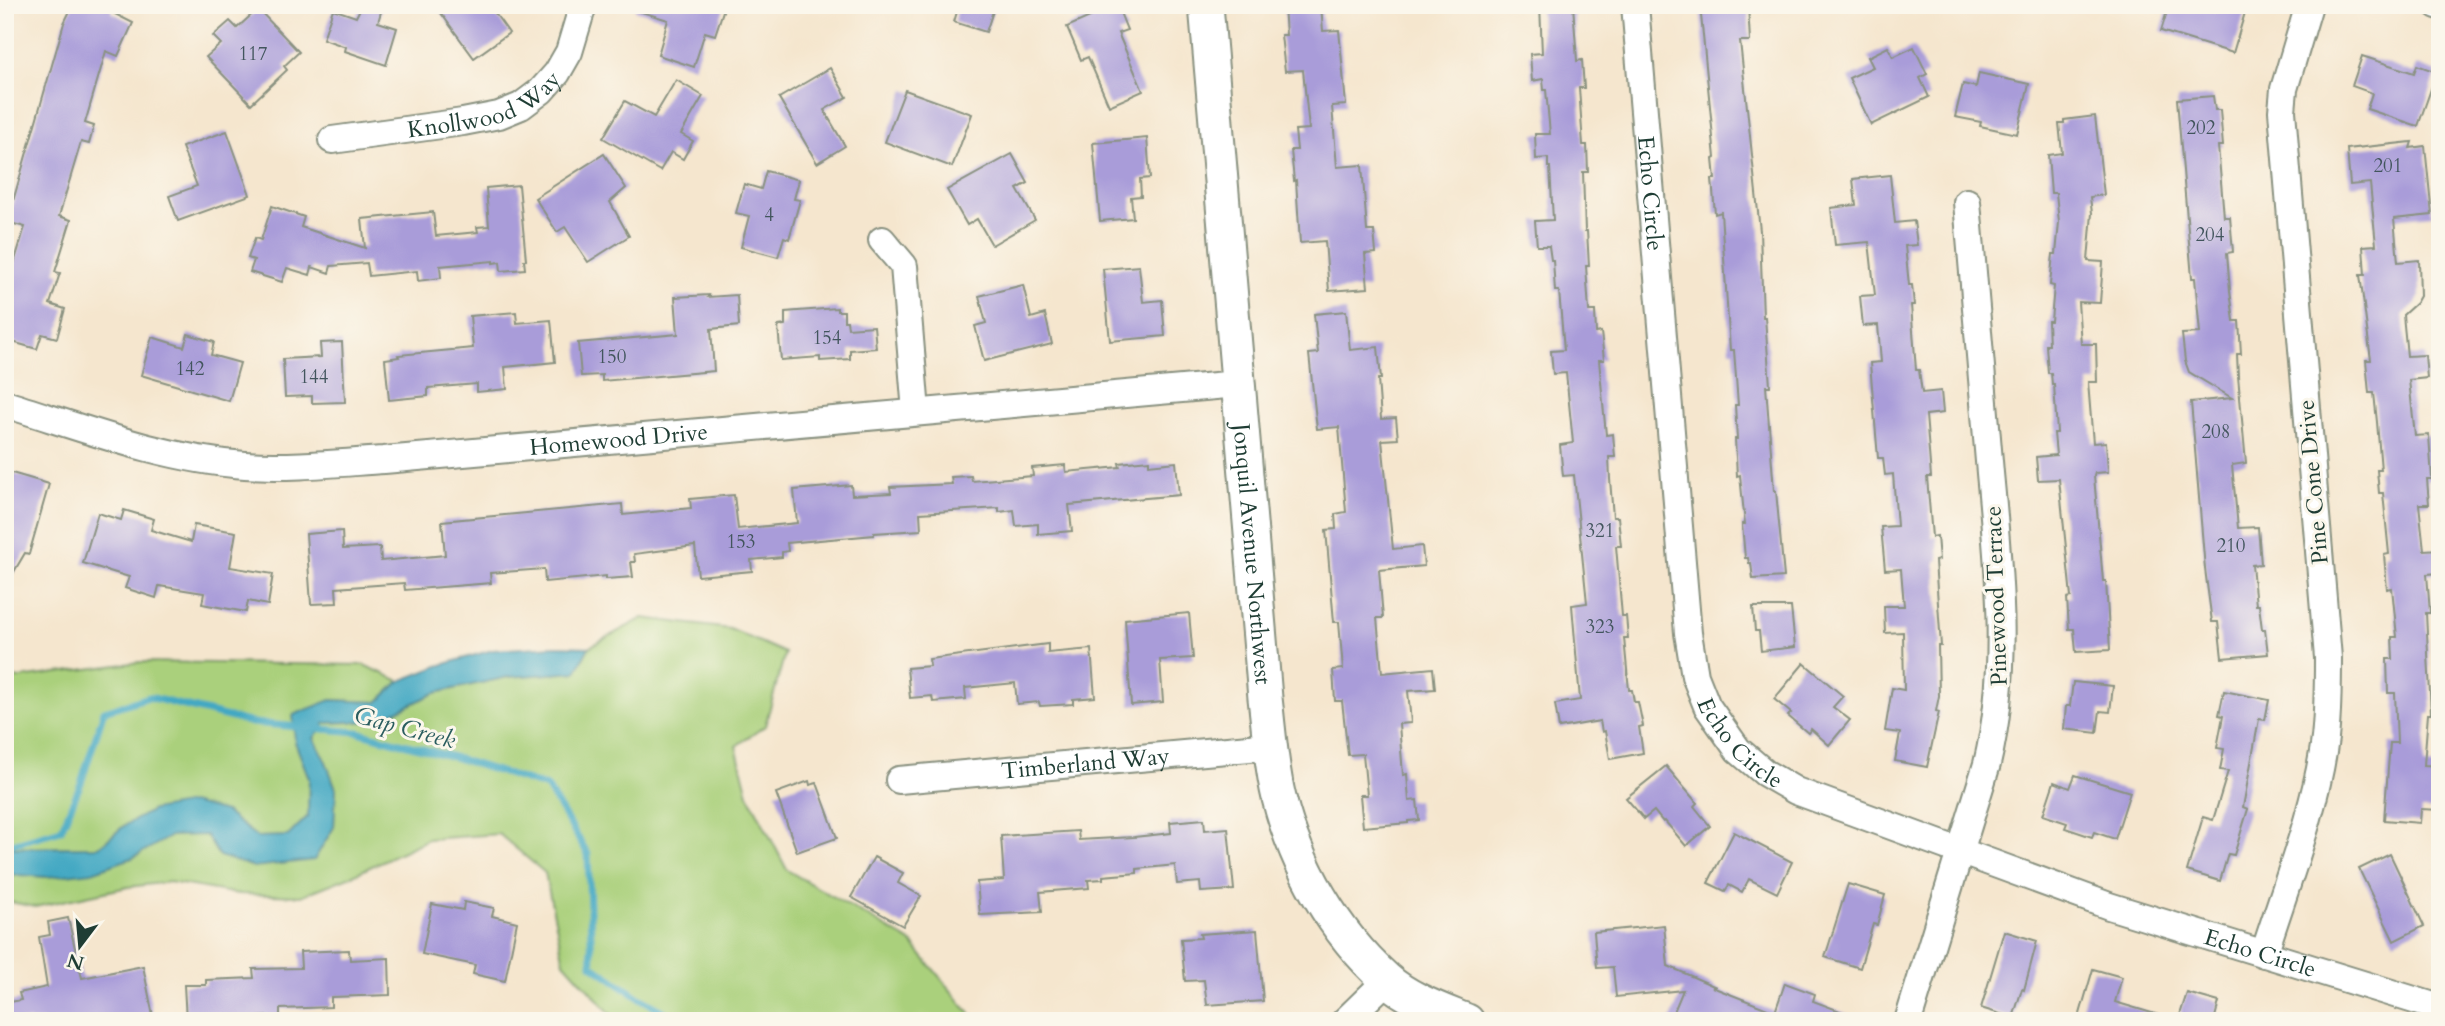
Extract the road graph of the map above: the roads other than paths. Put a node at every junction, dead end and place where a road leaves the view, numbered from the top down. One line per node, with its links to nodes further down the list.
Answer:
1 (583, 5): 5 (street, Knollwood Way)
2 (1206, 5): 8 (street, Jonquil Avenue Northwest)
3 (1635, 5): 13 (street, Echo Circle)
4 (2309, 5): 14 (street, Pine Cone Drive)
5 (332, 140)
6 (1967, 202): 13 (street, Pinewood Terrace)
7 (882, 240): 10 (street)
8 (1238, 384): 10 (street, Homewood Drive); 11 (street, Jonquil Avenue Northwest)
9 (5, 404): 10 (street, Homewood Drive)
10 (916, 412)
11 (1271, 746): 12 (street, Timberland Way); 15 (street, Jonquil Avenue Northwest)
12 (899, 780)
13 (1960, 852): 14 (street, Echo Circle); 19 (street, Pinewood Terrace)
14 (2264, 954): 16 (street, Echo Circle)
15 (1387, 980): 17 (street); 18 (street, Jonquil Avenue Northwest)
16 (2440, 1008)
17 (1345, 1021)
18 (1467, 1021)
19 (1908, 1021)

